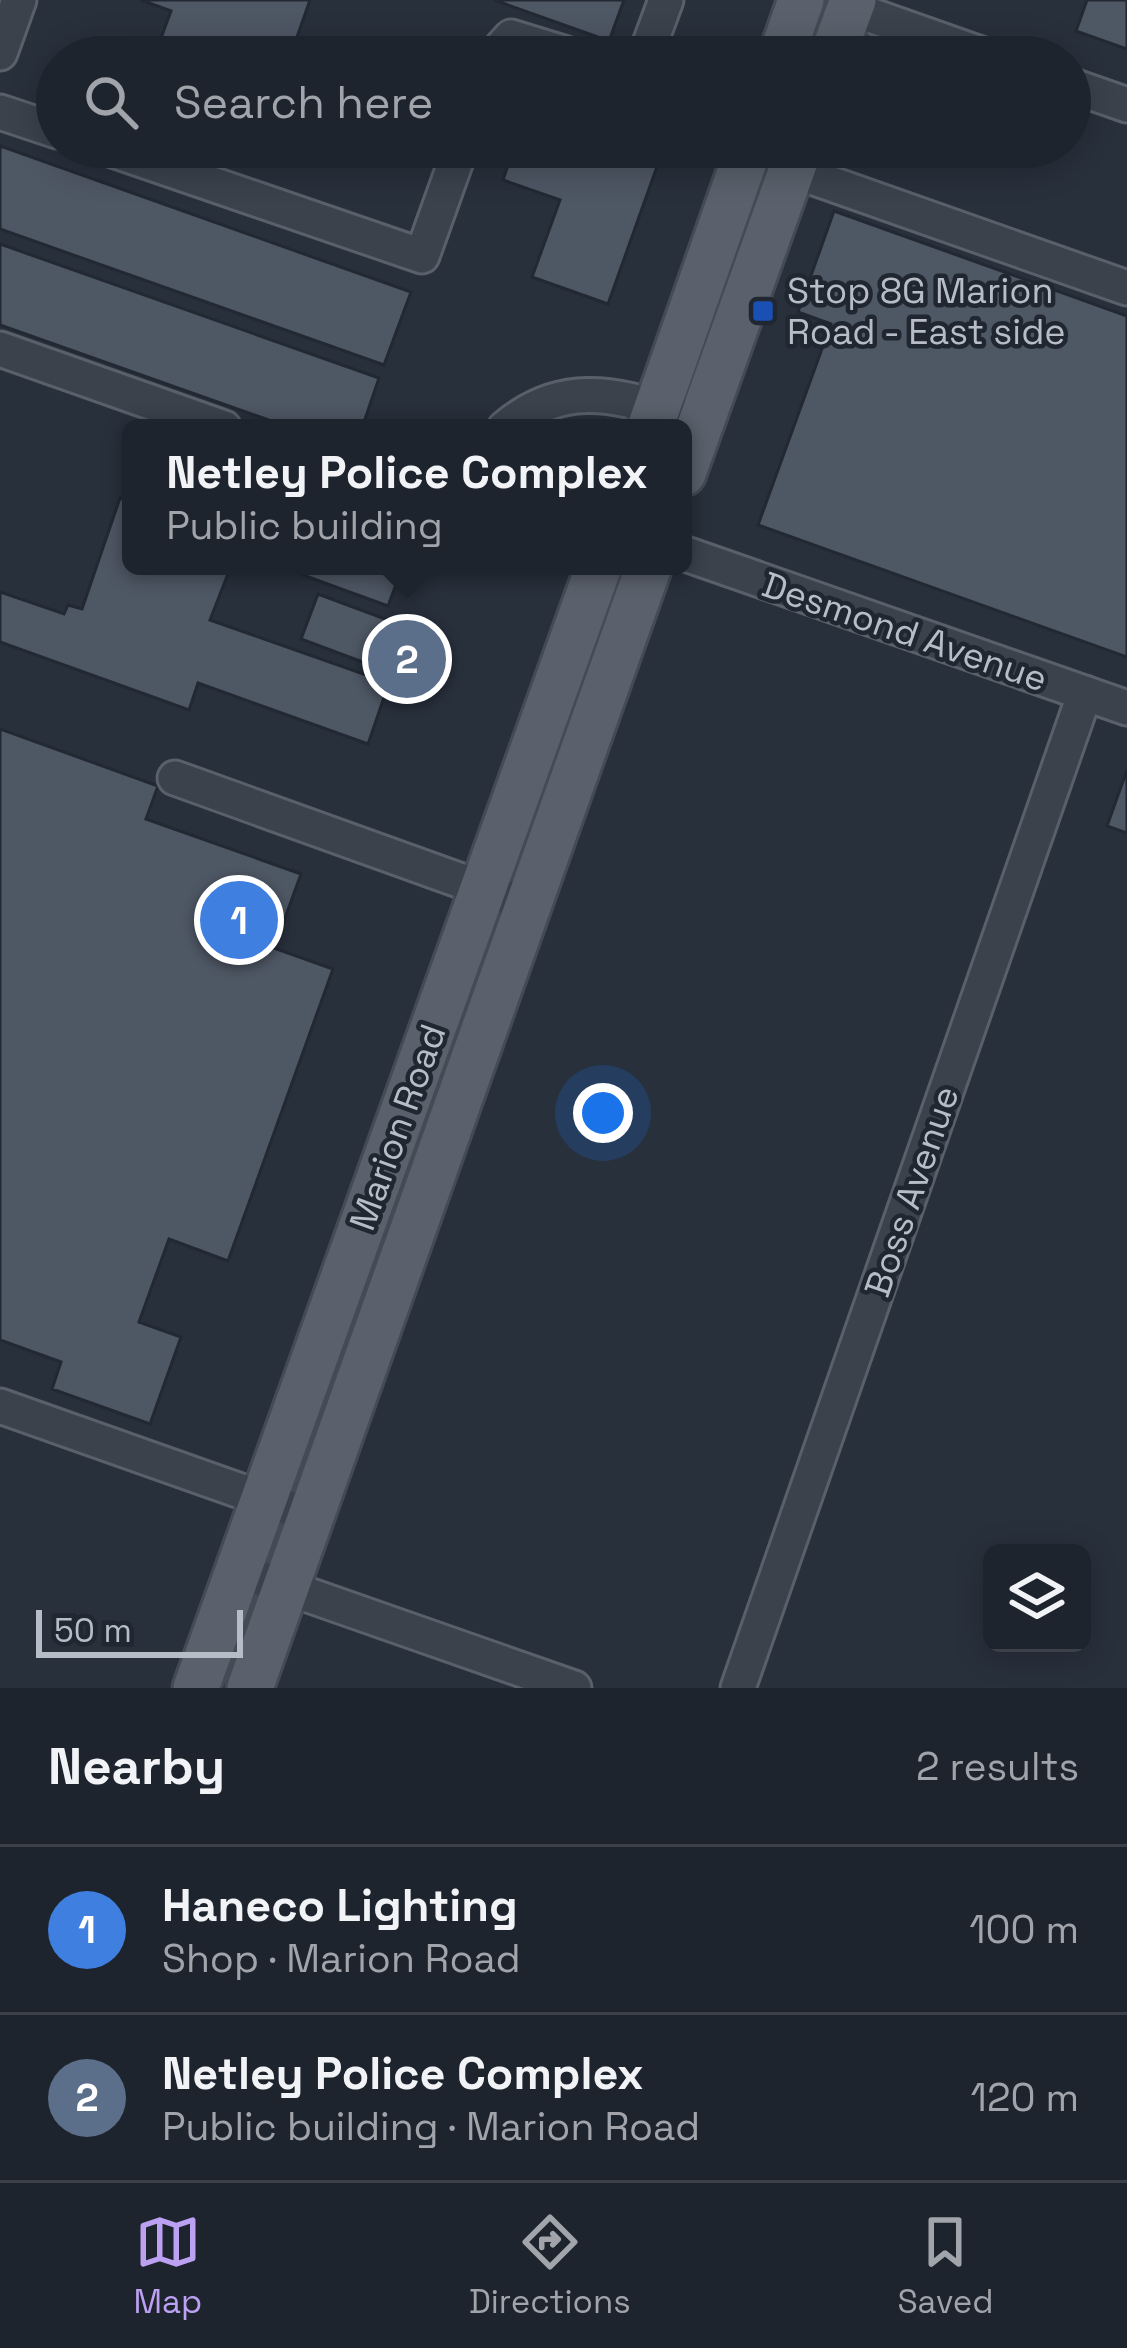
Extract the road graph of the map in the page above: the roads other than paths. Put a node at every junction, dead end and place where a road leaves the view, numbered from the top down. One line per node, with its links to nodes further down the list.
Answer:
1 (19, 0): 9 (street)
2 (666, 0): 5 (street)
3 (801, 0): 6 (main road)
4 (851, 4): 7 (main road); 8 (street)
5 (653, 36)
6 (788, 36)
7 (840, 36)
8 (934, 36)
9 (0, 53)
10 (1091, 92): 11 (street)
11 (1127, 105)
12 (0, 112): 13 (street)
13 (36, 124)
14 (165, 168): 15 (street)
15 (453, 168)
16 (742, 168): 21 (main road)
17 (792, 168): 25 (main road)
18 (821, 168): 19 (street)
19 (1127, 288)
20 (0, 350): 22 (street)
21 (654, 418): 23 (street)
22 (198, 419)
23 (519, 419)
24 (692, 421): 25 (street)
25 (701, 422): 26 (main road)
26 (692, 447)
27 (692, 556): 30 (street, Desmond Avenue)
28 (596, 575): 33 (main road, Marion Road)
29 (646, 575): 34 (main road, Marion Road)
30 (1085, 693): 31 (street, Desmond Avenue); 43 (street, Boss Avenue)
31 (1127, 709)
32 (176, 778): 33 (street)
33 (483, 888): 34 (street); 36 (main road, Marion Road)
34 (528, 905): 37 (main road, Marion Road)
35 (0, 1406): 36 (street)
36 (262, 1499): 37 (street); 38 (main road, Marion Road)
37 (311, 1516): 39 (main road, Marion Road)
38 (238, 1570): 39 (street); 40 (main road, Marion Road)
39 (286, 1587): 41 (main road, Marion Road); 42 (street)
40 (196, 1688)
41 (250, 1688)
42 (574, 1688)
43 (738, 1688)

